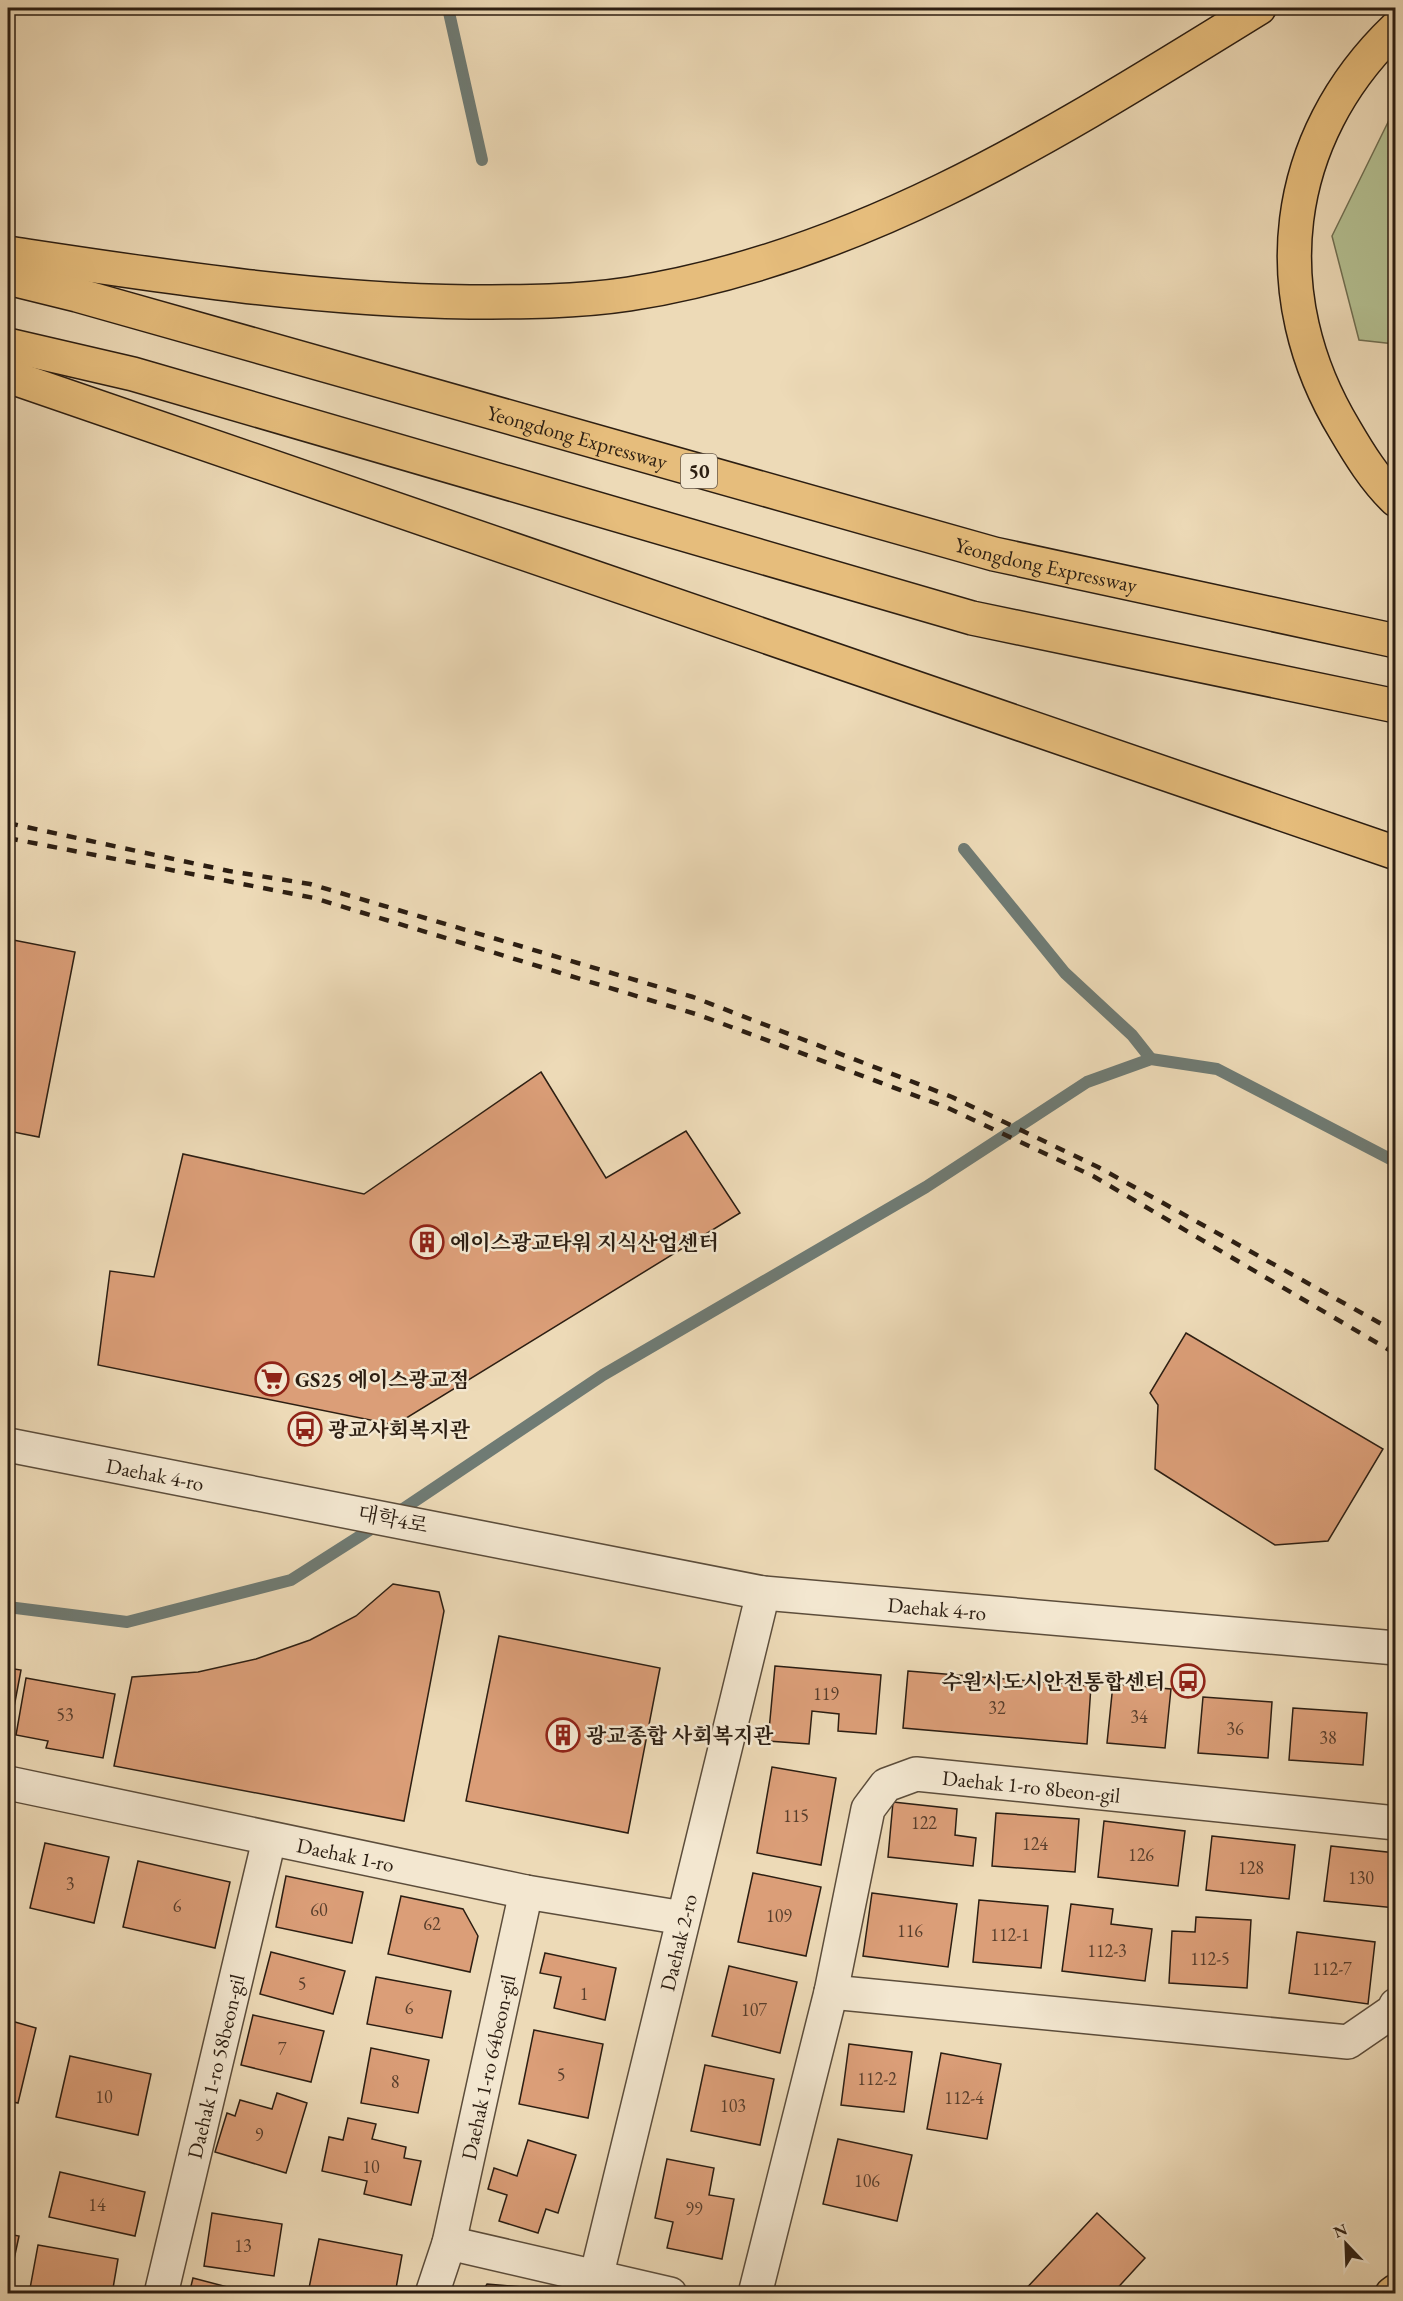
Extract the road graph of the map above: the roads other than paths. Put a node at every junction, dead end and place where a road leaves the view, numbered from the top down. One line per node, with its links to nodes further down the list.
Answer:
1 (1259, 8): 3 (highway)
2 (1395, 28): 7 (highway)
3 (8, 253)
4 (8, 278): 8 (highway, Yeongdong Expressway / 50)
5 (8, 345): 9 (highway)
6 (8, 376): 10 (highway)
7 (1395, 500)
8 (1395, 642)
9 (1395, 706)
10 (1395, 853)
11 (8, 1445): 12 (street, Daehak 4-ro)
12 (304, 1502): 13 (street, 대학4로)
13 (481, 1536): 14 (street, Daehak 4-ro)
14 (764, 1593): 15 (street, Daehak 4-ro); 20 (street, Daehak 2-ro)
15 (1395, 1648)
16 (9, 1790): 18 (street, Daehak 1-ro)
17 (1395, 1823): 21 (street, Daehak 1-ro 8beon-gil)
18 (269, 1840): 19 (street, Daehak 1-ro); 25 (street, Daehak 1-ro 58beon-gil)
19 (526, 1892): 20 (street, Daehak 1-ro); 23 (street, Daehak 1-ro 64beon-gil)
20 (684, 1918): 24 (street, Daehak 2-ro)
21 (831, 1992): 22 (street); 28 (street, Daehak 1-ro 8beon-gil)
22 (1395, 2005)
23 (449, 2243): 24 (street); 26 (street, Daehak 1-ro 64beon-gil)
24 (595, 2285): 27 (street)
25 (161, 2294)
26 (432, 2294)
27 (670, 2294)
28 (755, 2294)

